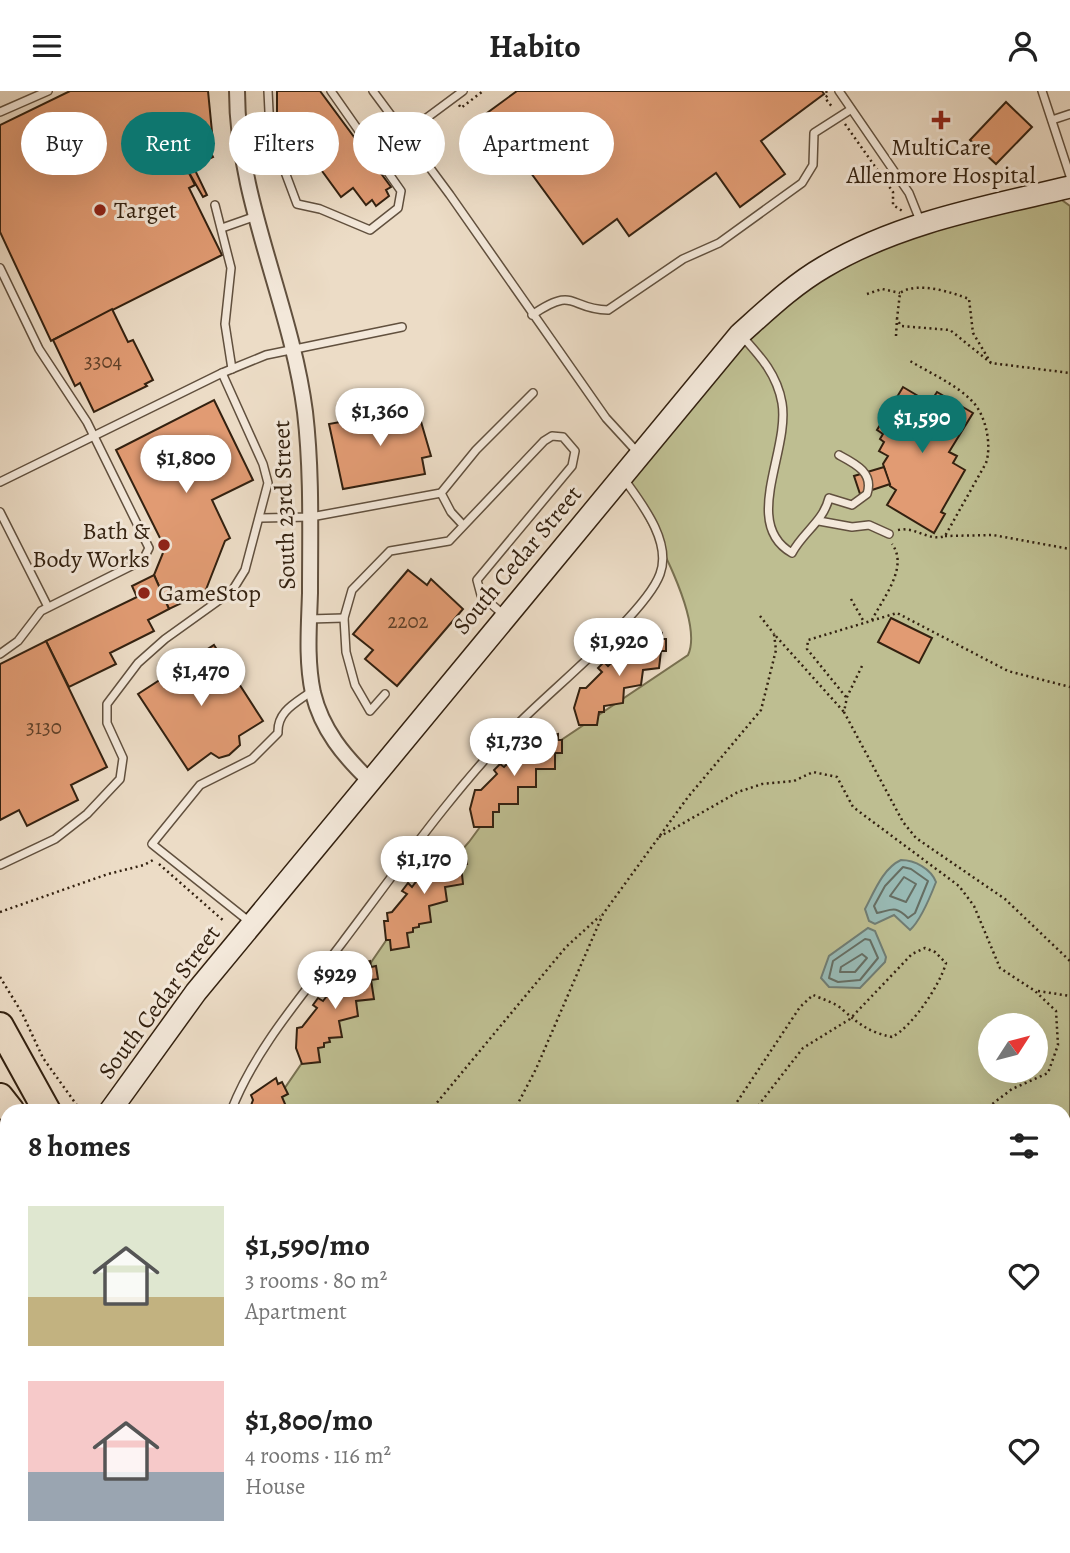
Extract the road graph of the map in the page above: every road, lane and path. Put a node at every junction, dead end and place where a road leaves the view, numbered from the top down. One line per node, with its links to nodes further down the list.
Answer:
1 (48, 91): 11 (lane)
2 (237, 91): 21 (street, South 23rd Street)
3 (268, 91): 4 (lane)
4 (331, 91)
5 (373, 91): 12 (lane)
6 (463, 91): 13 (lane)
7 (826, 91): 15 (path)
8 (839, 91): 10 (lane)
9 (1042, 91): 16 (lane)
10 (850, 110): 15 (lane); 22 (lane)
11 (0, 112)
12 (389, 112)
13 (435, 112)
14 (1070, 114): 16 (lane)
15 (839, 116): 22 (path); 27 (lane)
16 (1052, 120): 18 (lane)
17 (434, 175): 27 (lane)
18 (1070, 176)
19 (1070, 187): 22 (main road, South Cedar Street)
20 (215, 205): 23 (lane)
21 (257, 215): 23 (lane); 32 (street, South 23rd Street)
22 (921, 224): 30 (main road, South Cedar Street)
23 (222, 228): 35 (lane)
24 (0, 268): 39 (lane)
25 (900, 293): 26 (path); 28 (path); 34 (path)
26 (867, 294)
27 (533, 315): 40 (lane)
28 (897, 319): 31 (path); 34 (path)
29 (402, 327): 32 (lane)
30 (740, 334): 40 (main road, South Cedar Street); 48 (lane)
31 (896, 336)
32 (293, 351): 35 (lane); 46 (street, South 23rd Street)
33 (910, 361): 51 (path)
34 (991, 363): 37 (path)
35 (232, 369): 36 (lane)
36 (222, 373): 39 (lane); 47 (lane)
37 (1070, 373)
38 (533, 393): 44 (lane)
39 (93, 435): 43 (lane); 54 (lane)
40 (639, 455): 42 (main road, South Cedar Street)
41 (839, 455): 48 (lane)
42 (622, 475): 55 (main road, South Cedar Street); 88 (lane)
43 (0, 482)
44 (441, 493): 46 (lane); 49 (lane)
45 (0, 512): 54 (lane)
46 (311, 517): 47 (lane); 58 (street, South 23rd Street)
47 (261, 519): 72 (lane)
48 (819, 521): 50 (lane)
49 (463, 525): 55 (lane); 57 (lane)
50 (888, 536): 51 (path); 59 (path)
51 (945, 536): 52 (path)
52 (1070, 549)
53 (851, 599): 60 (path)
54 (48, 607): 62 (lane)
55 (506, 616): 69 (main road, South Cedar Street)
56 (760, 616): 61 (path)
57 (344, 618): 58 (lane); 66 (lane)
58 (309, 619): 65 (street, South 23rd Street)
59 (872, 620): 60 (path); 64 (path)
60 (864, 622): 67 (path)
61 (774, 634): 68 (path); 70 (path)
62 (0, 654)
63 (862, 666): 67 (path)
64 (1070, 687)
65 (313, 691): 69 (street, South 23rd Street); 71 (lane)
66 (385, 694)
67 (847, 697): 68 (path)
68 (844, 712): 77 (path)
69 (370, 781): 76 (main road, South Cedar Street)
70 (659, 837): 74 (path); 79 (path)
71 (159, 856): 73 (path); 75 (path); 76 (lane)
72 (0, 865)
73 (0, 912)
74 (603, 914): 89 (path); 90 (path)
75 (225, 922)
76 (252, 924): 87 (main road, South Cedar Street)
77 (1070, 963)
78 (0, 978): 85 (path)
79 (1035, 991): 80 (path); 93 (path)
80 (1070, 996)
81 (850, 1019): 81 (path); 91 (path); 92 (path)
82 (0, 1025): 85 (highway)
83 (0, 1056): 85 (highway)
84 (0, 1097): 85 (highway)
85 (36, 1098): 86 (path)
86 (57, 1104)
87 (115, 1104)
88 (234, 1104)
89 (436, 1104)
90 (518, 1104)
91 (736, 1104)
92 (759, 1104)
93 (993, 1104)

